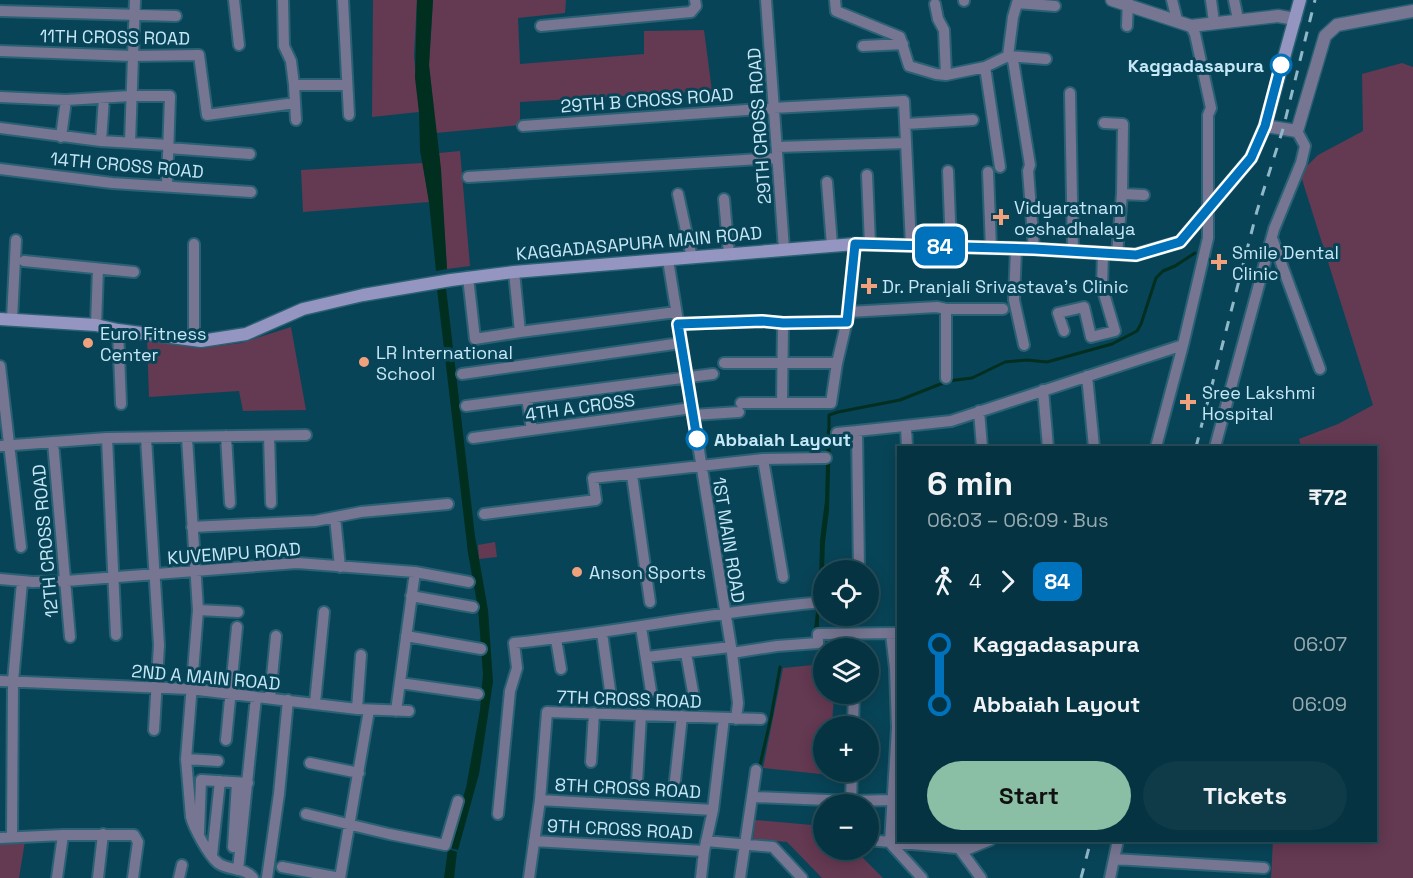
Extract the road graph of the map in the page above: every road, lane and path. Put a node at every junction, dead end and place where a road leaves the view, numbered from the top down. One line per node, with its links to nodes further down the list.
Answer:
1 (135, 0): 19 (street)
2 (234, 0): 29 (street)
3 (284, 0): 38 (street)
4 (343, 0): 37 (street)
5 (696, 0): 25 (street)
6 (766, 0): 45 (street, 29TH CROSS ROAD)
7 (835, 0): 28 (street)
8 (1112, 0): 14 (street)
9 (1173, 0): 22 (street)
10 (1211, 0): 24 (street)
11 (1234, 0): 23 (street)
12 (1300, 0): 21 (main road)
13 (1018, 2): 16 (street); 33 (street)
14 (1128, 3): 22 (street); 26 (street)
15 (935, 4): 36 (street)
16 (1055, 6)
17 (0, 11): 19 (street)
18 (1413, 11): 54 (street)
19 (134, 15): 20 (street); 32 (street)
20 (176, 16)
21 (1295, 19): 23 (street); 52 (main road, KAGGADASAPURA MAIN ROAD)
22 (1177, 20): 27 (street)
23 (1238, 20): 24 (street)
24 (1214, 22): 27 (street)
25 (541, 26)
26 (1127, 26)
27 (1191, 26): 75 (street)
28 (903, 44): 30 (street); 36 (street)
29 (239, 45)
30 (863, 46)
31 (0, 51): 32 (street, 11TH CROSS ROAD)
32 (132, 56): 40 (street); 44 (street, 11TH CROSS ROAD)
33 (1008, 56): 34 (street); 35 (street); 87 (street)
34 (1046, 59)
35 (985, 67): 36 (street); 62 (street)
36 (946, 75)
37 (347, 84): 38 (street); 46 (street)
38 (294, 85): 44 (street)
39 (1070, 93): 88 (street)
40 (130, 96): 42 (street); 57 (street); 59 (street)
41 (0, 97): 43 (street)
42 (104, 98): 43 (street); 56 (street)
43 (66, 100): 55 (street)
44 (295, 103): 47 (street)
45 (773, 108): 50 (street, 29TH B CROSS ROAD); 51 (street, 29TH B CROSS ROAD); 60 (street, 29TH CROSS ROAD)
46 (349, 115)
47 (296, 120)
48 (973, 120): 50 (street)
49 (1104, 123): 72 (street)
50 (906, 124): 58 (street)
51 (523, 126)
52 (1265, 126): 54 (street); 75 (main road, KAGGADASAPURA MAIN ROAD)
53 (0, 128): 55 (street)
54 (1297, 130): 76 (street)
55 (61, 137): 56 (street)
56 (101, 141): 57 (street)
57 (130, 142): 59 (street)
58 (906, 143): 60 (street); 82 (street)
59 (168, 146): 61 (street); 69 (street)
60 (777, 152): 67 (street); 85 (street, 29TH CROSS ROAD)
61 (250, 154)
62 (1000, 167)
63 (0, 169): 69 (street, 14TH CROSS ROAD)
64 (948, 171): 83 (street)
65 (988, 172): 84 (street)
66 (867, 175): 80 (street)
67 (468, 177)
68 (827, 182): 81 (street)
69 (167, 185): 70 (street, 14TH CROSS ROAD)
70 (251, 192)
71 (678, 194): 92 (street)
72 (1122, 194): 73 (street); 91 (street)
73 (1144, 195)
74 (724, 199): 90 (street)
75 (1209, 207): 91 (main road, KAGGADASAPURA MAIN ROAD); 113 (street)
76 (1272, 238): 118 (street); 149 (street)
77 (16, 240): 103 (street)
78 (194, 244): 110 (street)
79 (855, 244): 80 (main road, KAGGADASAPURA MAIN ROAD); 81 (main road, KAGGADASAPURA MAIN ROAD); 102 (street)
80 (870, 244): 82 (main road, KAGGADASAPURA MAIN ROAD)
81 (832, 245): 85 (main road, KAGGADASAPURA MAIN ROAD)
82 (911, 245): 83 (main road, KAGGADASAPURA MAIN ROAD)
83 (951, 246): 84 (main road, KAGGADASAPURA MAIN ROAD)
84 (991, 248): 86 (main road, KAGGADASAPURA MAIN ROAD)
85 (784, 249): 90 (main road, KAGGADASAPURA MAIN ROAD)
86 (1016, 249): 87 (main road, KAGGADASAPURA MAIN ROAD); 112 (street)
87 (1034, 249): 88 (main road, KAGGADASAPURA MAIN ROAD)
88 (1074, 251): 89 (main road, KAGGADASAPURA MAIN ROAD)
89 (1102, 253): 91 (main road, KAGGADASAPURA MAIN ROAD); 109 (street)
90 (729, 254): 92 (main road, KAGGADASAPURA MAIN ROAD)
91 (1117, 254)
92 (692, 258): 93 (main road, KAGGADASAPURA MAIN ROAD)
93 (668, 260): 97 (main road, KAGGADASAPURA MAIN ROAD); 101 (street, 1ST MAIN ROAD)
94 (24, 261): 95 (street)
95 (98, 269): 96 (street); 106 (street)
96 (134, 272)
97 (514, 272): 98 (main road, KAGGADASAPURA MAIN ROAD); 108 (street)
98 (468, 278): 108 (street); 110 (main road, KAGGADASAPURA MAIN ROAD)
99 (946, 309): 100 (street); 102 (street); 123 (street)
100 (1003, 309)
101 (676, 312): 105 (street, 1ST MAIN ROAD); 108 (street)
102 (848, 317): 104 (street); 116 (street)
103 (6, 319): 106 (main road, KAGGADASAPURA MAIN ROAD)
104 (783, 323): 105 (street); 115 (street)
105 (678, 324): 111 (street, 1ST MAIN ROAD)
106 (96, 325): 107 (main road, KAGGADASAPURA MAIN ROAD)
107 (118, 330): 110 (main road, KAGGADASAPURA MAIN ROAD); 127 (street)
108 (520, 332)
109 (1064, 332)
110 (194, 340)
111 (681, 343): 119 (street); 121 (street, 1ST MAIN ROAD)
112 (1024, 345)
113 (1183, 345): 122 (street); 148 (street)
114 (724, 363): 115 (street)
115 (782, 363): 116 (street); 126 (street)
116 (837, 363): 126 (street, 4TH A CROSS)
117 (0, 366): 143 (street)
118 (1320, 369)
119 (462, 374)
120 (713, 374): 121 (street)
121 (686, 376): 125 (street); 130 (street, 1ST MAIN ROAD)
122 (1087, 376): 124 (street); 147 (street)
123 (946, 378)
124 (1043, 390): 129 (street); 146 (street)
125 (527, 398): 128 (street); 132 (street)
126 (782, 403): 130 (street, 4TH A CROSS)
127 (121, 404)
128 (466, 406)
129 (979, 411): 131 (street); 145 (street)
130 (692, 412): 132 (street, 4TH A CROSS); 152 (street, 1ST MAIN ROAD)
131 (906, 426): 133 (street); 144 (street)
132 (532, 430): 141 (street, 4TH A CROSS)
133 (856, 432): 134 (street); 161 (street)
134 (837, 433)
135 (306, 435): 137 (street)
136 (226, 436): 137 (street); 140 (street); 154 (street)
137 (269, 436): 155 (street)
138 (107, 438): 139 (street); 142 (street); 167 (street)
139 (146, 438): 140 (street); 165 (street)
140 (187, 438): 159 (street)
141 (473, 438)
142 (53, 442): 143 (street); 169 (street, 12TH CROSS ROAD)
143 (5, 446): 160 (street)
144 (907, 446)
145 (982, 446)
146 (1048, 446)
147 (1094, 446)
148 (1156, 446)
149 (1215, 446)
150 (826, 458): 151 (street)
151 (763, 459): 152 (street); 166 (street)
152 (701, 467): 153 (street); 179 (street, 1ST MAIN ROAD)
153 (632, 475): 157 (street); 173 (street)
154 (230, 503)
155 (271, 503)
156 (448, 504): 158 (street)
157 (484, 514)
158 (335, 517): 159 (street); 162 (street)
159 (192, 527): 163 (street)
160 (21, 547)
161 (859, 560)
162 (340, 567): 163 (street, KUVEMPU ROAD); 164 (street, KUVEMPU ROAD)
163 (195, 571): 165 (street, KUVEMPU ROAD); 176 (street)
164 (415, 572): 171 (street, KUVEMPU ROAD); 172 (street)
165 (154, 574): 167 (street, KUVEMPU ROAD); 200 (street)
166 (783, 577)
167 (113, 578): 169 (street, KUVEMPU ROAD); 185 (street)
168 (0, 579): 170 (street, KUVEMPU ROAD)
169 (66, 581): 170 (street, KUVEMPU ROAD); 188 (street, 12TH CROSS ROAD)
170 (22, 582): 198 (street)
171 (470, 582)
172 (411, 596): 175 (street); 187 (street)
173 (650, 602)
174 (813, 603): 179 (street)
175 (473, 607)
176 (198, 610): 177 (street); 201 (street)
177 (238, 612)
178 (324, 612): 210 (street)
179 (724, 613): 181 (street); 192 (street, 1ST MAIN ROAD)
180 (237, 627): 205 (street)
181 (641, 627): 182 (street); 195 (street)
182 (602, 633): 190 (street); 202 (street)
183 (851, 634): 184 (street); 189 (street); 192 (street)
184 (895, 634): 211 (street)
185 (116, 635)
186 (276, 636): 208 (street)
187 (406, 636): 191 (street); 199 (street)
188 (70, 637)
189 (851, 638)
190 (556, 639): 196 (street); 242 (street)
191 (481, 649)
192 (731, 650): 193 (street); 219 (street, 1ST MAIN ROAD)
193 (686, 653): 195 (street); 204 (street)
194 (361, 655): 212 (street)
195 (647, 657): 203 (street)
196 (561, 669)
197 (0, 681): 198 (street, 2ND A MAIN ROAD)
198 (13, 681): 200 (street, 2ND A MAIN ROAD); 247 (street)
199 (400, 683): 206 (street); 214 (street)
200 (157, 687): 201 (street, 2ND A MAIN ROAD); 221 (street)
201 (190, 689): 205 (street, 2ND A MAIN ROAD); 223 (street)
202 (610, 690)
203 (651, 691)
204 (693, 692)
205 (231, 694): 207 (street, 2ND A MAIN ROAD); 222 (street)
206 (478, 694)
207 (256, 697): 208 (street, 2ND A MAIN ROAD); 232 (street)
208 (270, 699): 209 (street, 2ND A MAIN ROAD)
209 (288, 700): 210 (street, 2ND A MAIN ROAD); 269 (street)
210 (315, 703): 212 (street, 2ND A MAIN ROAD)
211 (897, 708)
212 (357, 709): 213 (street, 2ND A MAIN ROAD)
213 (369, 710): 214 (street, 2ND A MAIN ROAD); 229 (street)
214 (396, 711): 215 (street, 2ND A MAIN ROAD)
215 (409, 711)
216 (594, 713): 217 (street, 7TH CROSS ROAD); 226 (street); 236 (street, 7TH CROSS ROAD)
217 (641, 715): 218 (street, 7TH CROSS ROAD); 233 (street)
218 (682, 716): 219 (street, 7TH CROSS ROAD); 231 (street)
219 (730, 719): 220 (street, 7TH CROSS ROAD); 240 (street)
220 (761, 719)
221 (154, 730)
222 (226, 740)
223 (186, 759): 224 (street); 245 (street)
224 (218, 761)
225 (897, 761): 238 (street)
226 (591, 762)
227 (310, 763): 229 (street)
228 (756, 770): 234 (street)
229 (359, 773): 243 (street)
230 (220, 781): 232 (street); 245 (street); 258 (street)
231 (675, 781)
232 (244, 782): 256 (street); 263 (street)
233 (637, 783)
234 (754, 797): 235 (street); 253 (street)
235 (813, 799)
236 (540, 800): 240 (street, 8TH CROSS ROAD); 249 (street, 7TH CROSS ROAD)
237 (879, 800): 238 (street)
238 (892, 800): 254 (street)
239 (459, 801): 243 (street)
240 (713, 810): 255 (street)
241 (306, 814): 243 (street)
242 (498, 814)
243 (349, 824): 270 (street)
244 (103, 834): 246 (street); 265 (street); 266 (street)
245 (199, 834): 258 (street)
246 (63, 835): 247 (street); 264 (street)
247 (12, 837): 248 (street)
248 (0, 838)
249 (534, 841): 255 (street, 9TH CROSS ROAD); 271 (street, 7TH CROSS ROAD)
250 (879, 842): 254 (street)
251 (984, 842): 257 (street)
252 (1118, 842): 259 (street)
253 (746, 843): 255 (street, 9TH CROSS ROAD); 273 (street); 274 (street, 9TH CROSS ROAD)
254 (890, 843): 257 (street); 275 (street)
255 (705, 846): 272 (street)
256 (233, 847)
257 (964, 848): 276 (street); 277 (street)
258 (212, 855): 263 (street)
259 (1114, 859): 262 (street); 278 (street)
260 (182, 865): 267 (street)
261 (282, 867): 270 (street)
262 (1264, 868)
263 (234, 869): 268 (street)
264 (57, 878)
265 (98, 878)
266 (133, 878)
267 (179, 878)
268 (253, 878)
269 (267, 878)
270 (340, 878)
271 (529, 878)
272 (701, 878)
273 (740, 878)
274 (802, 878)
275 (922, 878)
276 (981, 878)
277 (989, 878)
278 (1110, 878)

